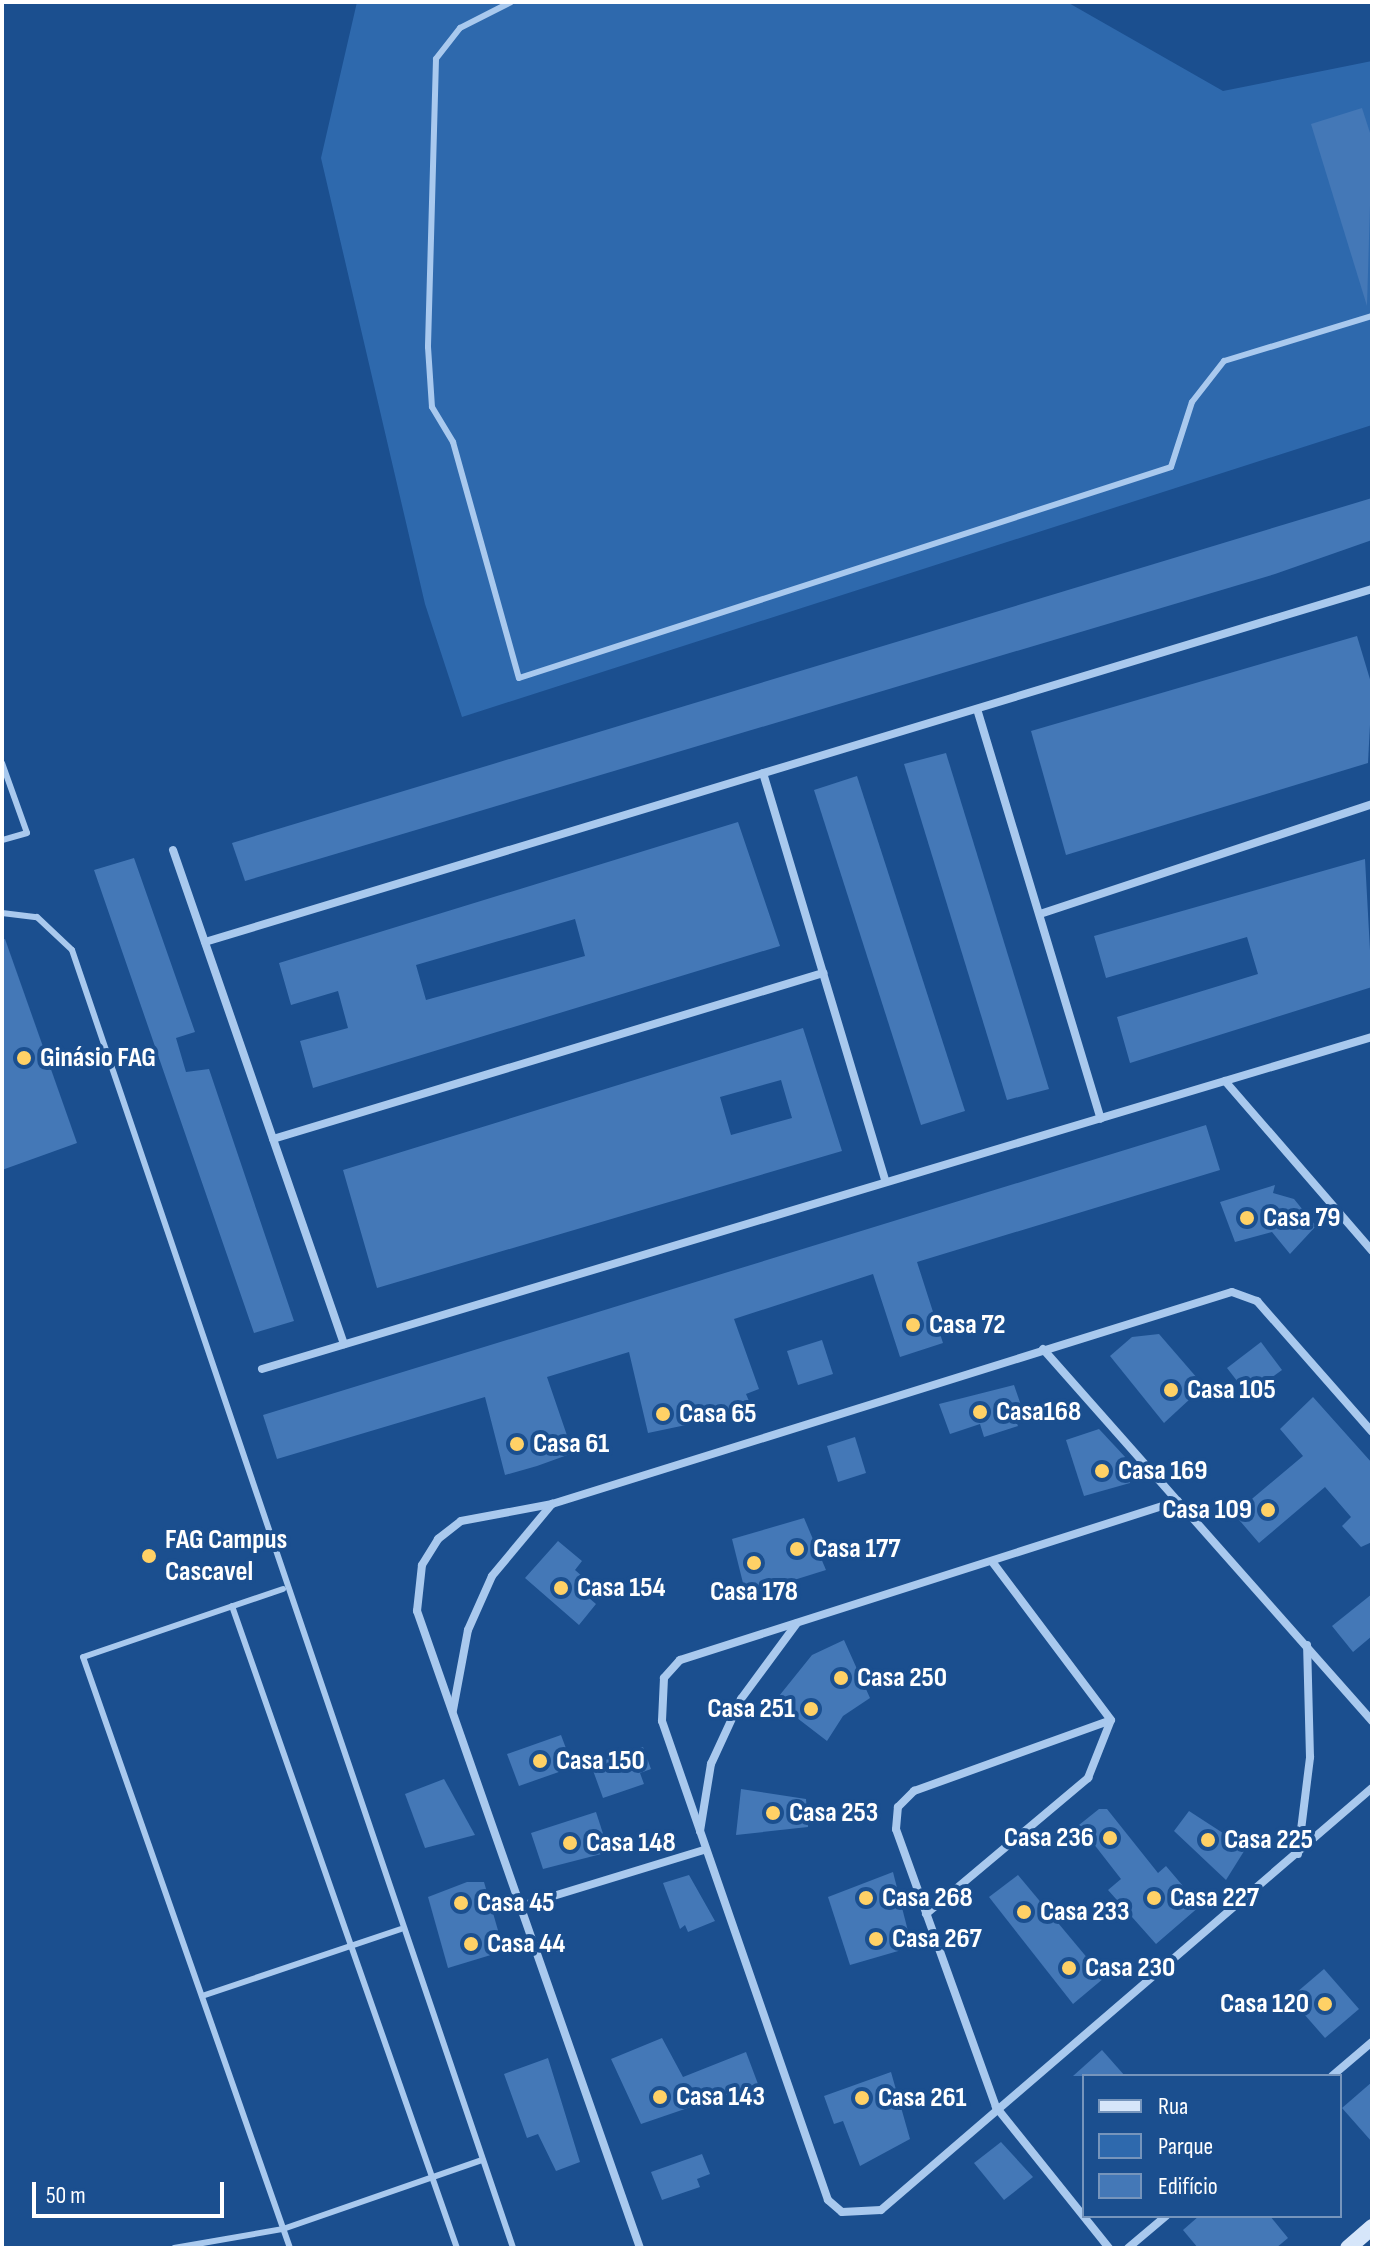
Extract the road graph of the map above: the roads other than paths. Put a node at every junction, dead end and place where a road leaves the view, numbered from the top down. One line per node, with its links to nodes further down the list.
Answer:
1 (511, 2): 2 (lane)
2 (1372, 316)
3 (1372, 589): 4 (street)
4 (977, 709): 6 (street); 11 (street)
5 (2, 764): 8 (lane)
6 (763, 773): 12 (street); 13 (street)
7 (1372, 804): 11 (street)
8 (2, 840)
9 (173, 850): 12 (street)
10 (2, 913): 27 (lane)
11 (1040, 914): 16 (street)
12 (205, 942): 17 (street)
13 (823, 973): 17 (street); 18 (street)
14 (1372, 1037): 15 (street)
15 (1225, 1081): 16 (street); 19 (street)
16 (1101, 1119): 18 (street)
17 (273, 1139): 20 (street)
18 (885, 1179): 20 (street)
19 (1372, 1251)
20 (344, 1344): 22 (street)
21 (1043, 1349): 23 (street); 24 (street); 25 (street)
22 (262, 1369)
23 (1372, 1432)
24 (1178, 1501): 26 (street); 30 (street)
25 (552, 1504): 31 (street); 31 (street)
26 (993, 1563): 29 (street); 32 (street)
27 (283, 1589): 28 (lane); 40 (lane)
28 (232, 1606): 41 (lane); 42 (lane)
29 (797, 1622): 35 (street); 35 (street)
30 (1307, 1645): 33 (street); 37 (street)
31 (453, 1714): 38 (street)
32 (1111, 1720): 39 (street); 39 (street)
33 (1372, 1721)
34 (1372, 1788): 37 (street)
35 (700, 1833): 36 (street)
36 (704, 1850): 38 (street); 45 (street)
37 (1298, 1854): 45 (street)
38 (524, 1905): 57 (street)
39 (926, 1914): 45 (street)
40 (401, 1929): 41 (lane); 46 (lane)
41 (351, 1945): 42 (lane); 47 (lane)
42 (202, 1996): 52 (lane)
43 (1372, 2042): 44 (street)
44 (1334, 2074)
45 (996, 2107): 48 (street)
46 (482, 2160): 47 (lane); 56 (lane)
47 (433, 2177): 52 (lane); 55 (lane)
48 (1082, 2214)
49 (1085, 2218): 58 (street)
50 (1164, 2218): 59 (street)
51 (1372, 2227): 60 (main road)
52 (283, 2229): 53 (lane); 54 (lane)
53 (174, 2248)
54 (290, 2248)
55 (457, 2248)
56 (513, 2248)
57 (640, 2248)
58 (1109, 2248)
59 (1128, 2248)
60 (1348, 2248)

